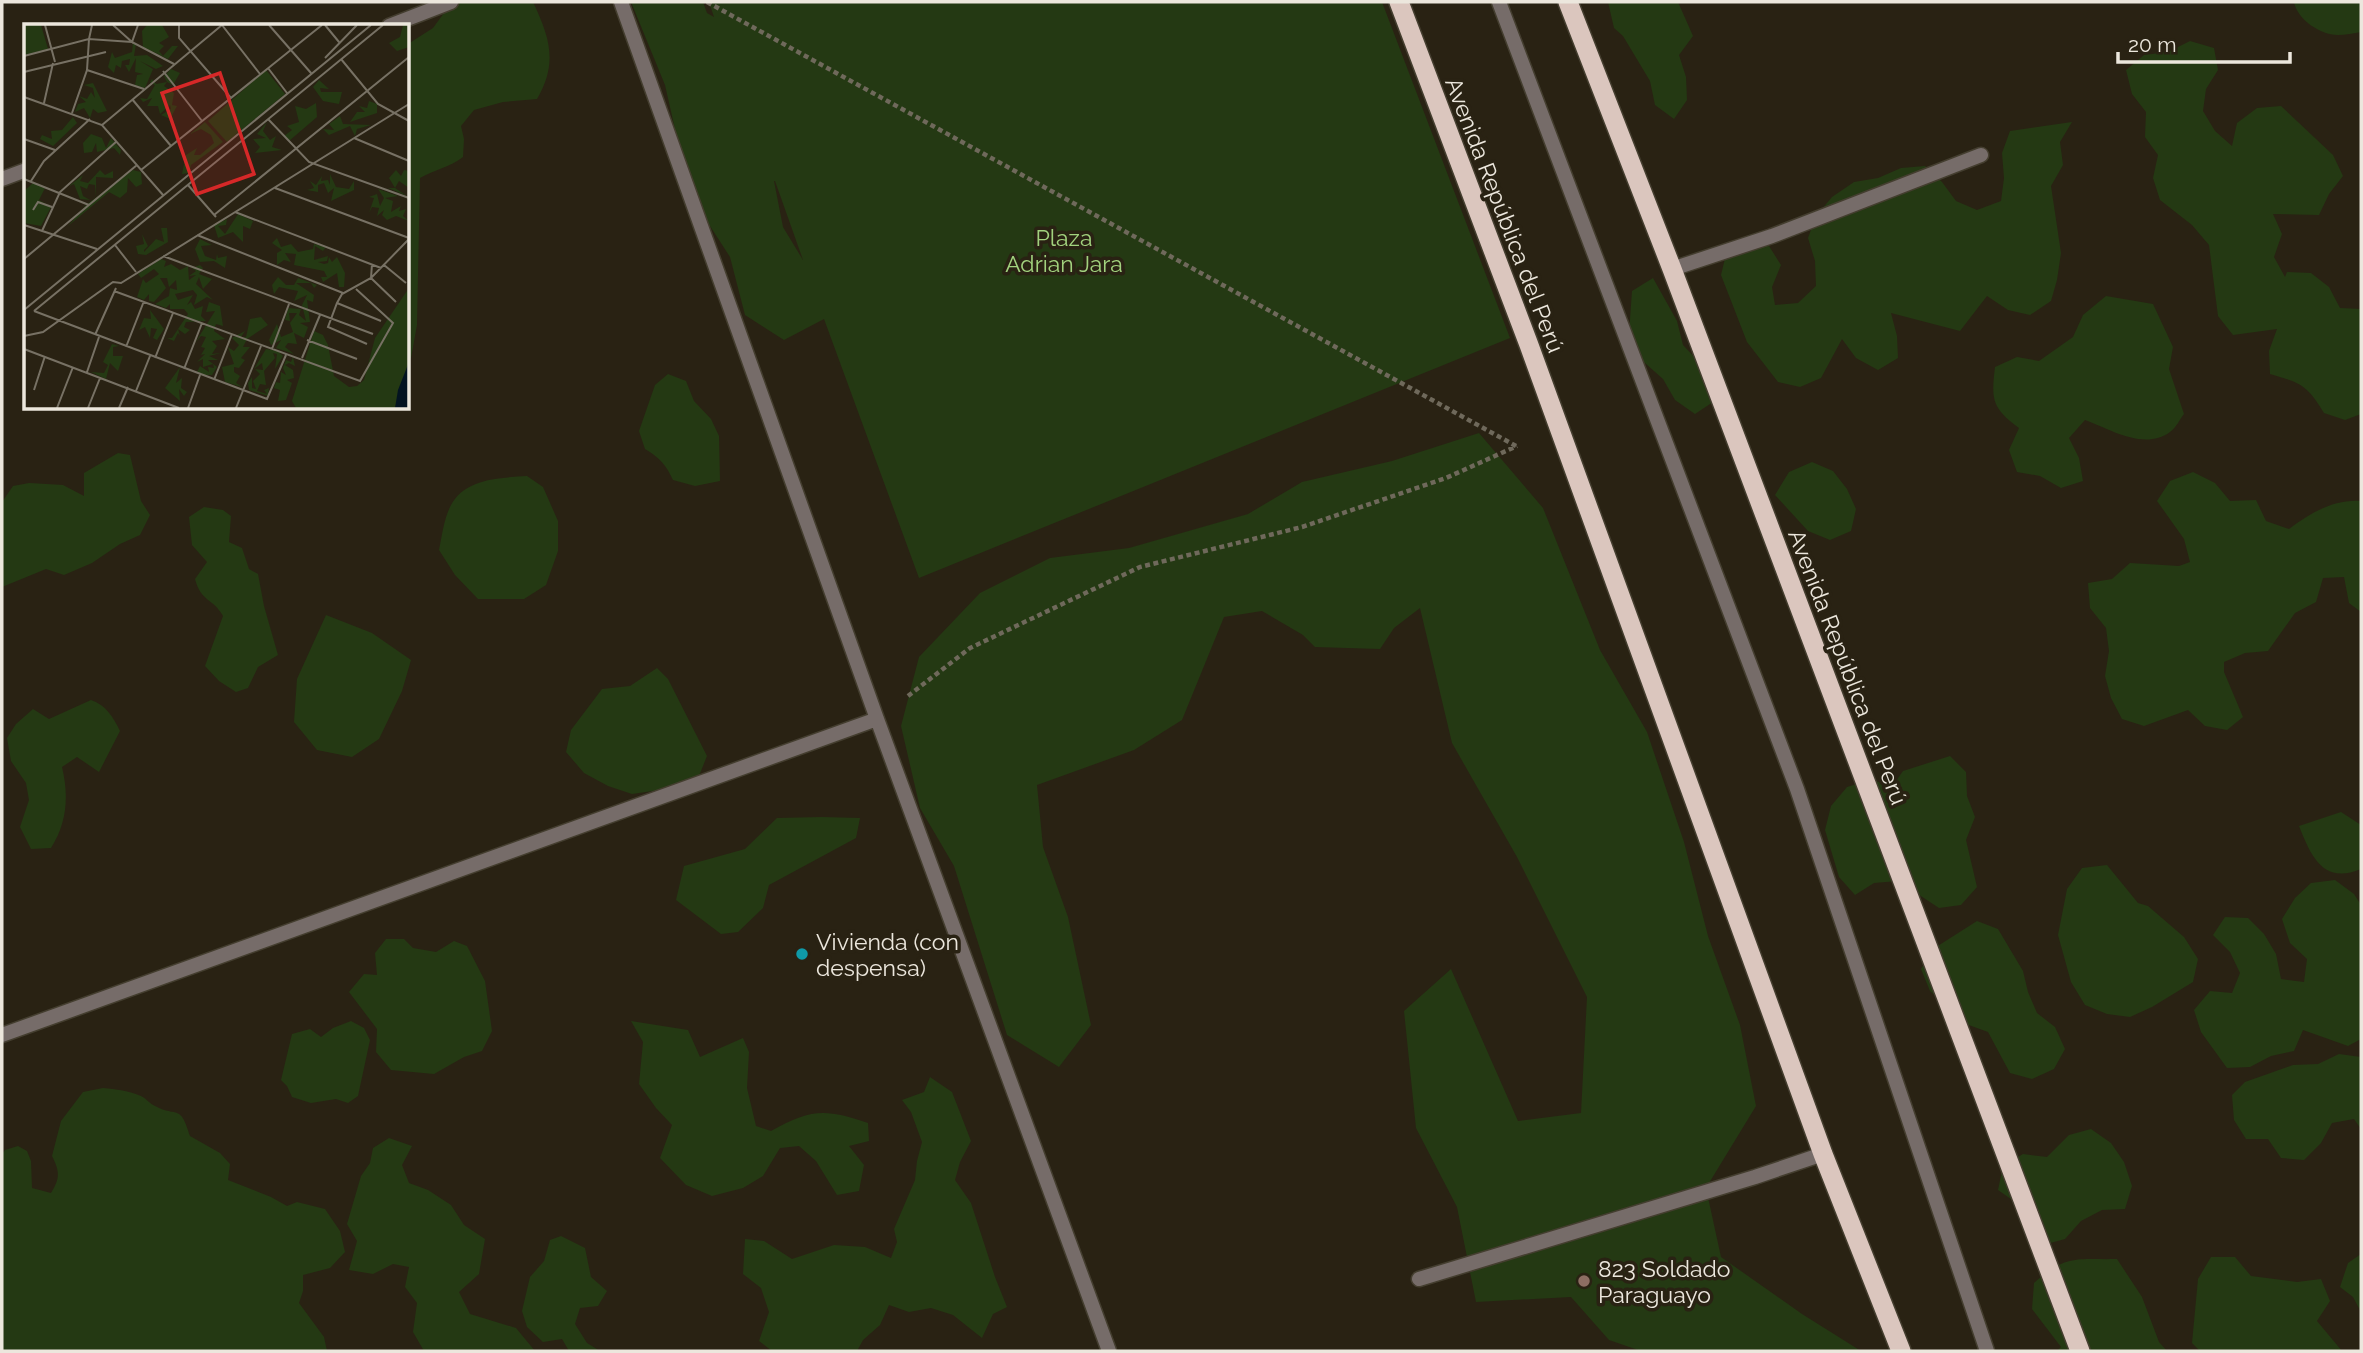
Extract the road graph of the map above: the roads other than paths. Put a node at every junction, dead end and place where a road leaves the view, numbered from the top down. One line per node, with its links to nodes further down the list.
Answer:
1 (451, 2): 6 (street)
2 (621, 2): 11 (street)
3 (1399, 2): 13 (highway, Avenida República del Perú)
4 (1499, 2): 17 (street)
5 (1568, 2): 10 (highway, Avenida República del Perú)
6 (394, 24)
7 (1981, 155): 10 (street)
8 (24, 171): 9 (street)
9 (2, 179)
10 (1672, 269): 18 (highway, Avenida República del Perú)
11 (877, 719): 12 (street); 15 (street)
12 (2, 1035)
13 (1823, 1154): 14 (street); 16 (highway, Avenida República del Perú)
14 (1419, 1279)
15 (1109, 1351)
16 (1901, 1351)
17 (1987, 1351)
18 (2080, 1351)

